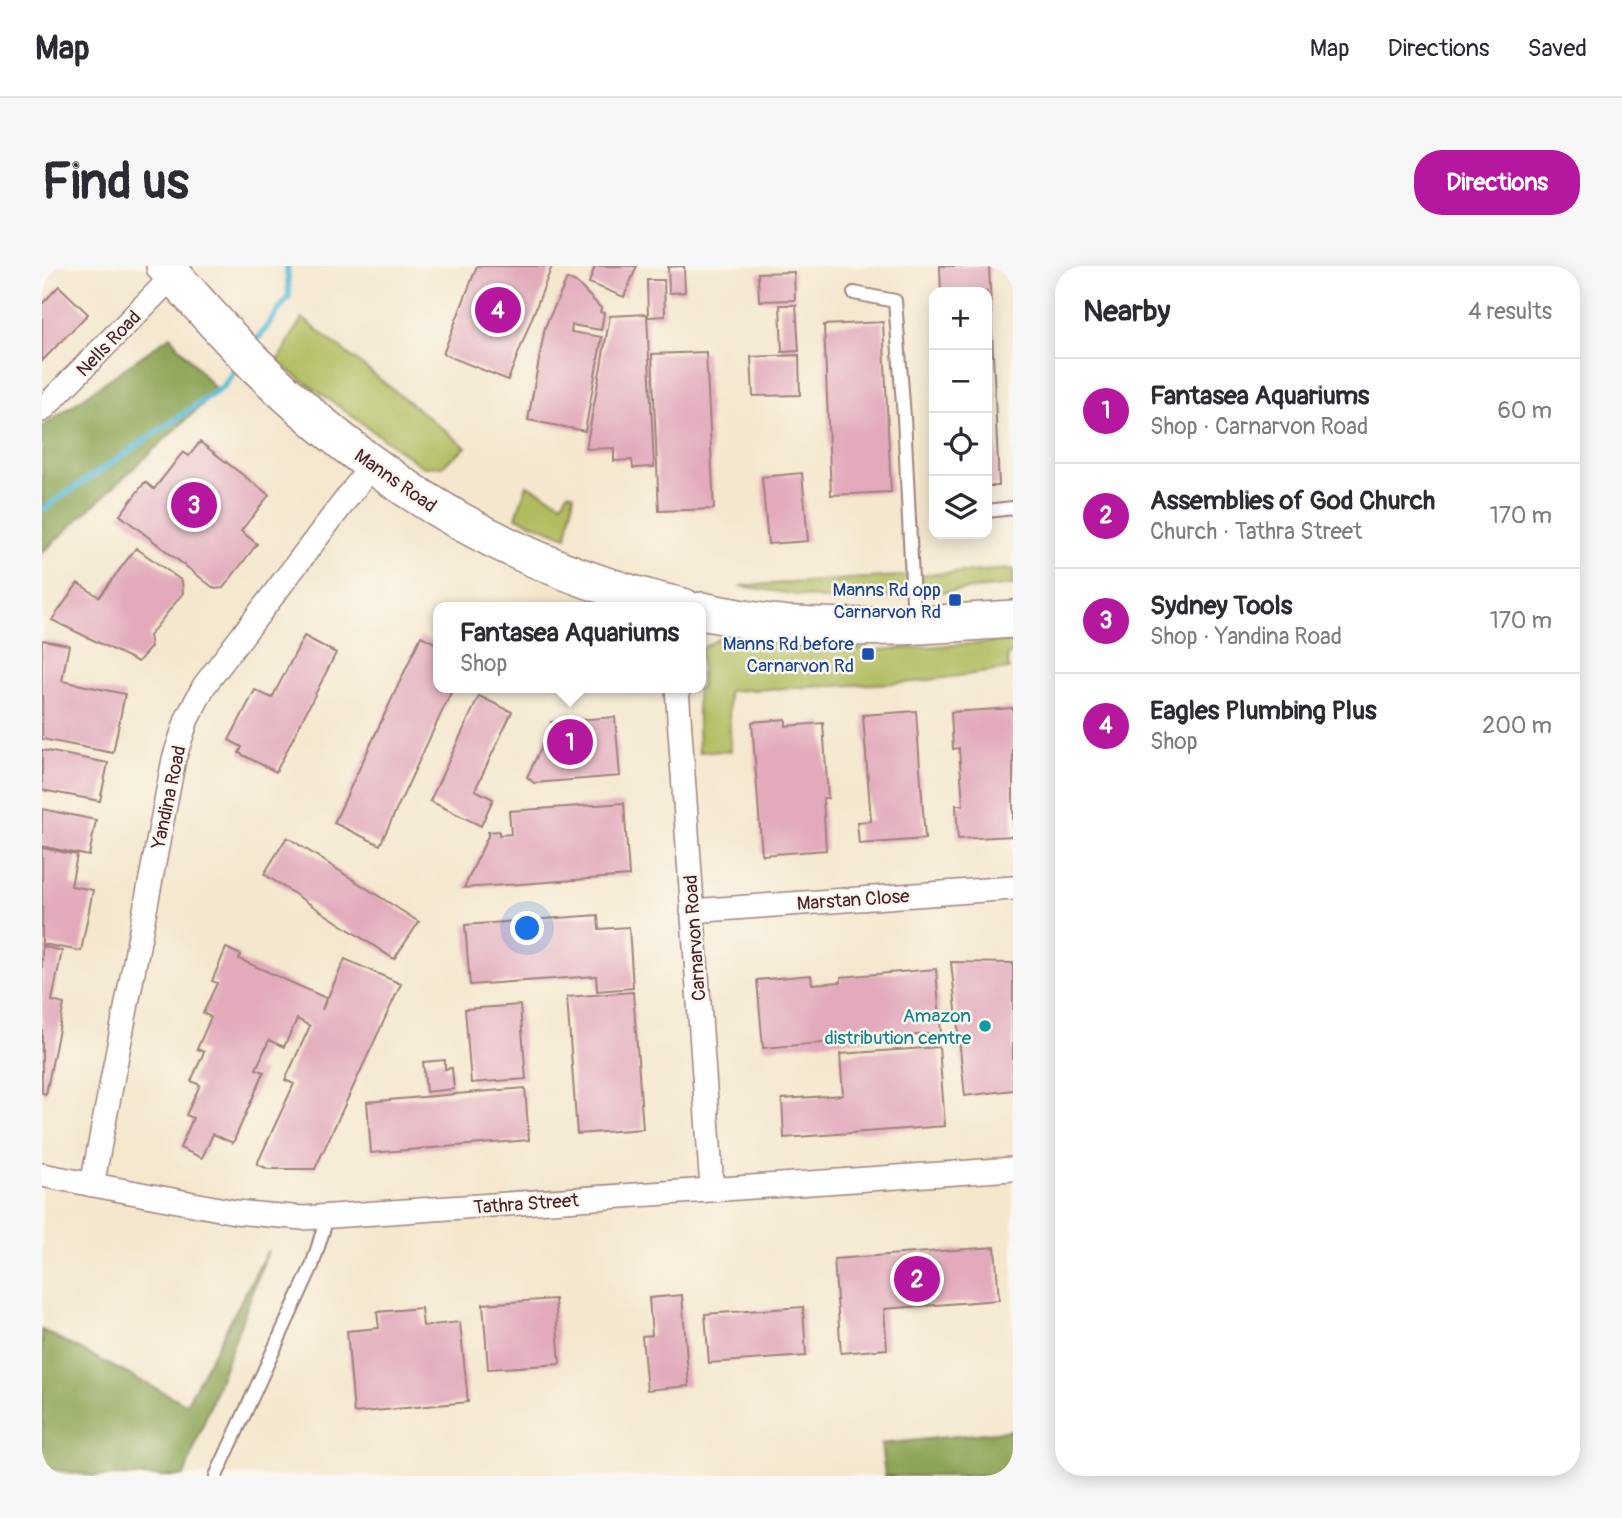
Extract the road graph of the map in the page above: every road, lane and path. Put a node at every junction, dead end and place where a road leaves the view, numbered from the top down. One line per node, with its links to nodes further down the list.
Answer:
1 (169, 271): 3 (street, Nells Road); 4 (main road, Manns Road)
2 (854, 293): 10 (lane)
3 (42, 410)
4 (372, 465): 7 (main road, Manns Road); 16 (street, Yandina Road)
5 (1013, 508): 6 (lane)
6 (992, 510)
7 (663, 602)
8 (706, 612): 10 (main road)
9 (1013, 619): 10 (main road)
10 (915, 625)
11 (677, 693): 13 (street, Carnarvon Road)
12 (1013, 888): 13 (street, Marstan Close)
13 (692, 911): 17 (street, Carnarvon Road)
14 (1013, 1169): 17 (street, Tathra Street)
15 (42, 1175): 16 (street, Tathra Street)
16 (92, 1185): 18 (street, Tathra Street)
17 (712, 1189): 18 (street, Tathra Street)
18 (327, 1218): 19 (lane)
19 (216, 1476)

